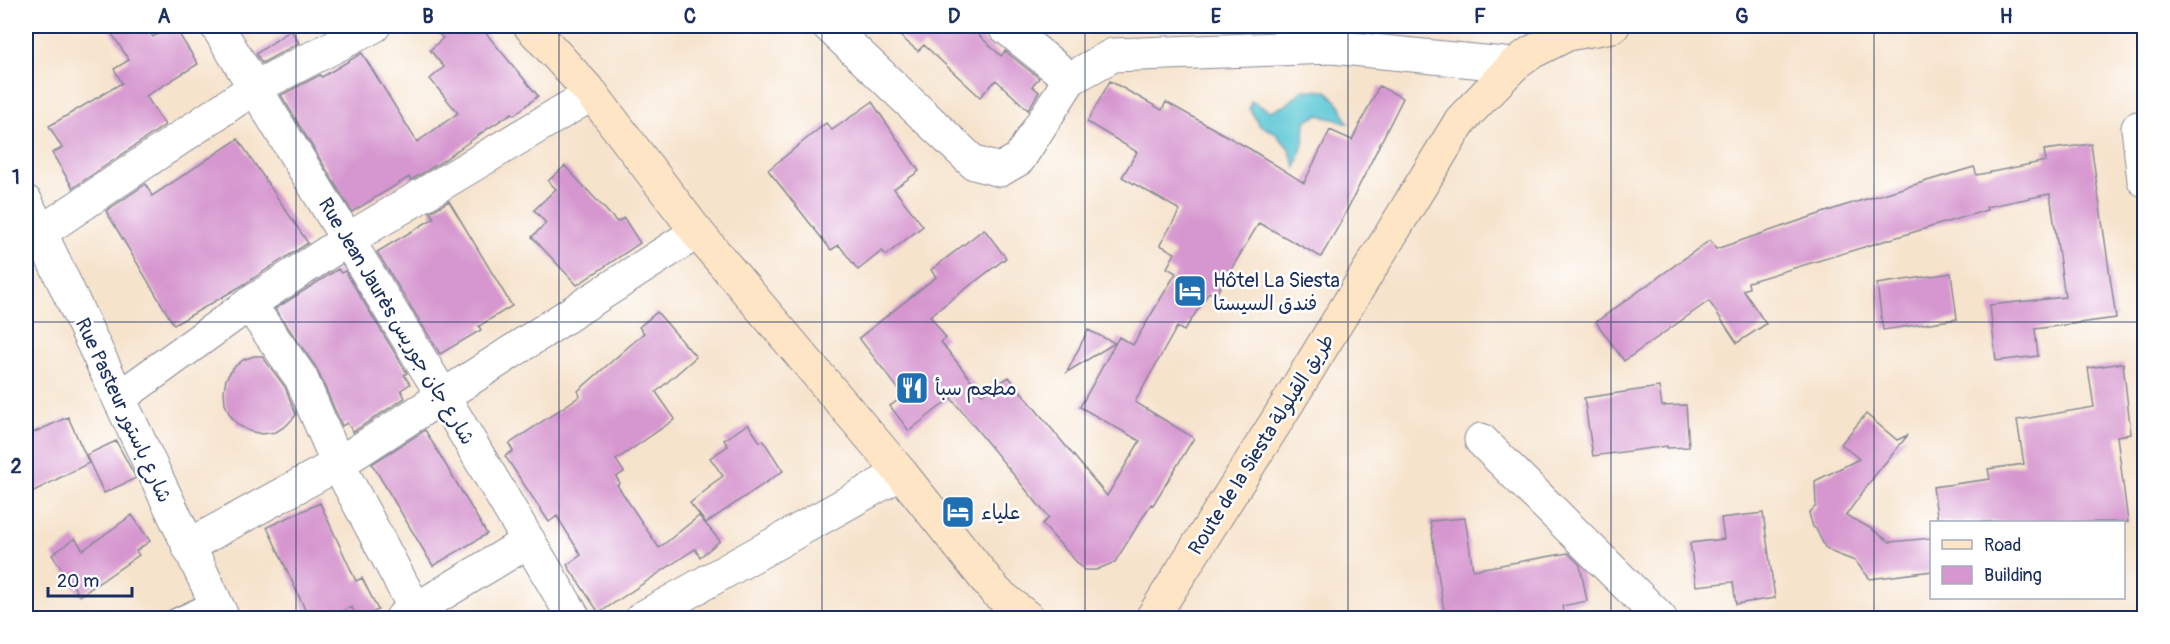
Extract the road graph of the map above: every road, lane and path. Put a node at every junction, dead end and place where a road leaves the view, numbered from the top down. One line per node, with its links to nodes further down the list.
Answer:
1 (217, 26): 9 (street, Rue Jean Jaurès شارع جان جوريس)
2 (374, 26): 9 (street)
3 (530, 26): 10 (street)
4 (829, 26): 8 (street)
5 (1004, 26): 8 (street)
6 (1613, 26): 7 (street, Route de la Siesta طريق القيلولة)
7 (1514, 65): 8 (street); 32 (street, Route de la Siesta طريق القيلولة)
8 (1070, 79)
9 (254, 88): 15 (street); 16 (street, Rue Jean Jaurès شارع جان جوريس)
10 (592, 94): 14 (street); 16 (street)
11 (2138, 128): 12 (street)
12 (2145, 180)
13 (26, 202): 15 (street, Rue Pasteur شارع باستور)
14 (697, 232): 18 (street); 22 (street)
15 (40, 233): 19 (street, Rue Pasteur شارع باستور)
16 (347, 240): 17 (street); 18 (street, Rue Jean Jaurès شارع جان جوريس)
17 (249, 304): 19 (street); 21 (street)
18 (443, 396): 21 (street); 23 (street, Rue Jean Jaurès شارع جان جوريس)
19 (119, 398): 24 (street, Rue Pasteur شارع باستور)
20 (1481, 440): 33 (street)
21 (338, 464): 24 (street); 27 (street)
22 (901, 472): 25 (street); 30 (street)
23 (529, 540): 27 (street); 29 (street, Rue Jean Jaurès شارع جان جوريس)
24 (188, 546): 26 (street, Rue Pasteur شارع باستور)
25 (1002, 605): 31 (street)
26 (218, 609): 28 (lane)
27 (412, 616)
28 (173, 618)
29 (574, 618)
30 (642, 618)
31 (1028, 618)
32 (1152, 618)
33 (1660, 618)

